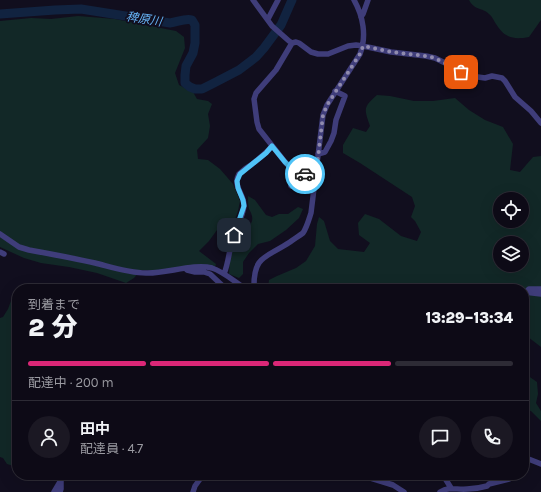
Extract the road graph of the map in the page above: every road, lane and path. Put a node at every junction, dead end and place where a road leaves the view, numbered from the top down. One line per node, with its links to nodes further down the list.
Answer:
1 (253, 0): 6 (street)
2 (278, 0): 6 (street)
3 (354, 0): 5 (street)
4 (368, 0): 5 (street)
5 (361, 17): 7 (street)
6 (268, 19): 8 (street)
7 (364, 42): 8 (street); 9 (street); 10 (street)
8 (292, 43): 11 (street)
9 (335, 92): 12 (street); 12 (street)
10 (541, 123)
11 (272, 146): 14 (street); 18 (street)
12 (318, 154): 13 (street)
13 (317, 166): 14 (street); 21 (street)
14 (300, 177): 15 (street)
15 (291, 186)
16 (0, 234): 17 (street)
17 (185, 269): 18 (street); 19 (street)
18 (224, 274): 20 (street)
19 (221, 284)
20 (239, 284)
21 (254, 284)
22 (529, 289): 23 (street)
23 (541, 289)
24 (529, 292): 25 (street)
25 (541, 294)
26 (529, 459): 27 (street)
27 (541, 464)
28 (199, 480): 36 (street)
29 (377, 480): 37 (street)
30 (446, 480): 33 (street)
31 (505, 480): 33 (street)
32 (61, 481): 34 (street); 35 (street)
33 (451, 488): 38 (street)
34 (54, 492)
35 (60, 492)
36 (193, 492)
37 (404, 492)
38 (440, 492)

